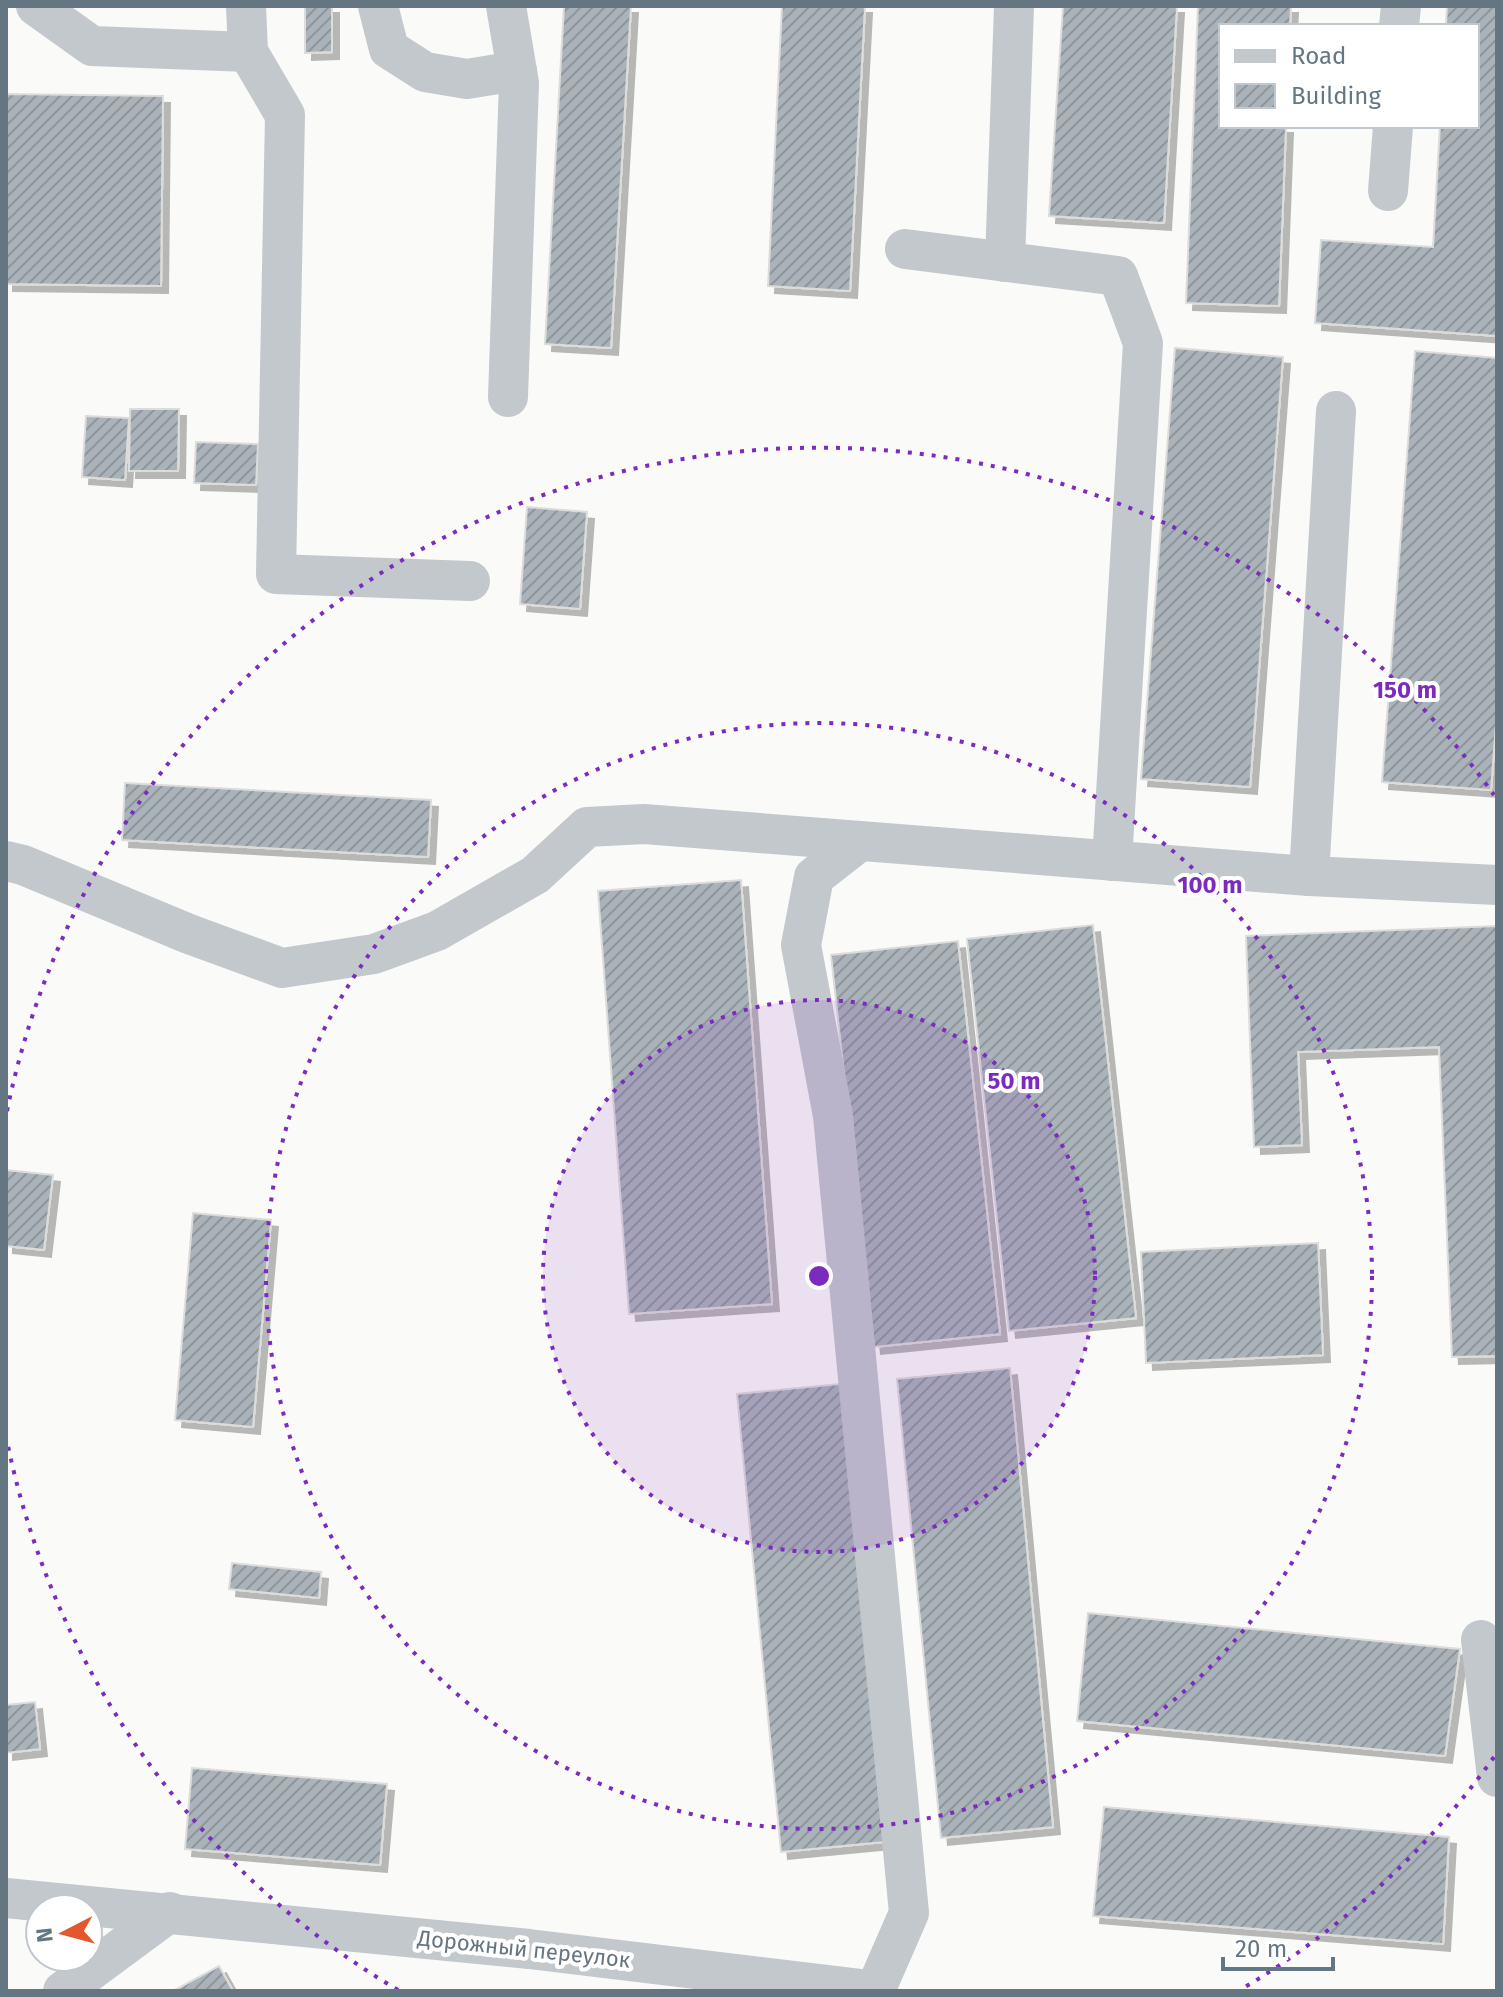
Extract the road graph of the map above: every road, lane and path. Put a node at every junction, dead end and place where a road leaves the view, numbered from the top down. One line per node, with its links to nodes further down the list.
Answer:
1 (36, 6): 6 (street)
2 (246, 6): 6 (street)
3 (378, 6): 7 (street)
4 (506, 6): 7 (street)
5 (1014, 6): 11 (street)
6 (248, 52): 14 (street)
7 (517, 71): 12 (street)
8 (1393, 128): 9 (street)
9 (1388, 191)
10 (905, 249): 11 (street)
11 (1005, 262): 17 (street)
12 (508, 397)
13 (1336, 411): 18 (street)
14 (470, 581)
15 (860, 841): 16 (street); 17 (street); 25 (street)
16 (6, 861)
17 (1112, 861): 18 (street)
18 (1309, 876): 19 (street)
19 (1497, 885)
20 (1481, 1640): 21 (street)
21 (1497, 1777)
22 (6, 1898): 23 (street, Дорожный переулок)
23 (170, 1912): 24 (street); 25 (street, Дорожный переулок)
24 (63, 1991)
25 (876, 1991)

